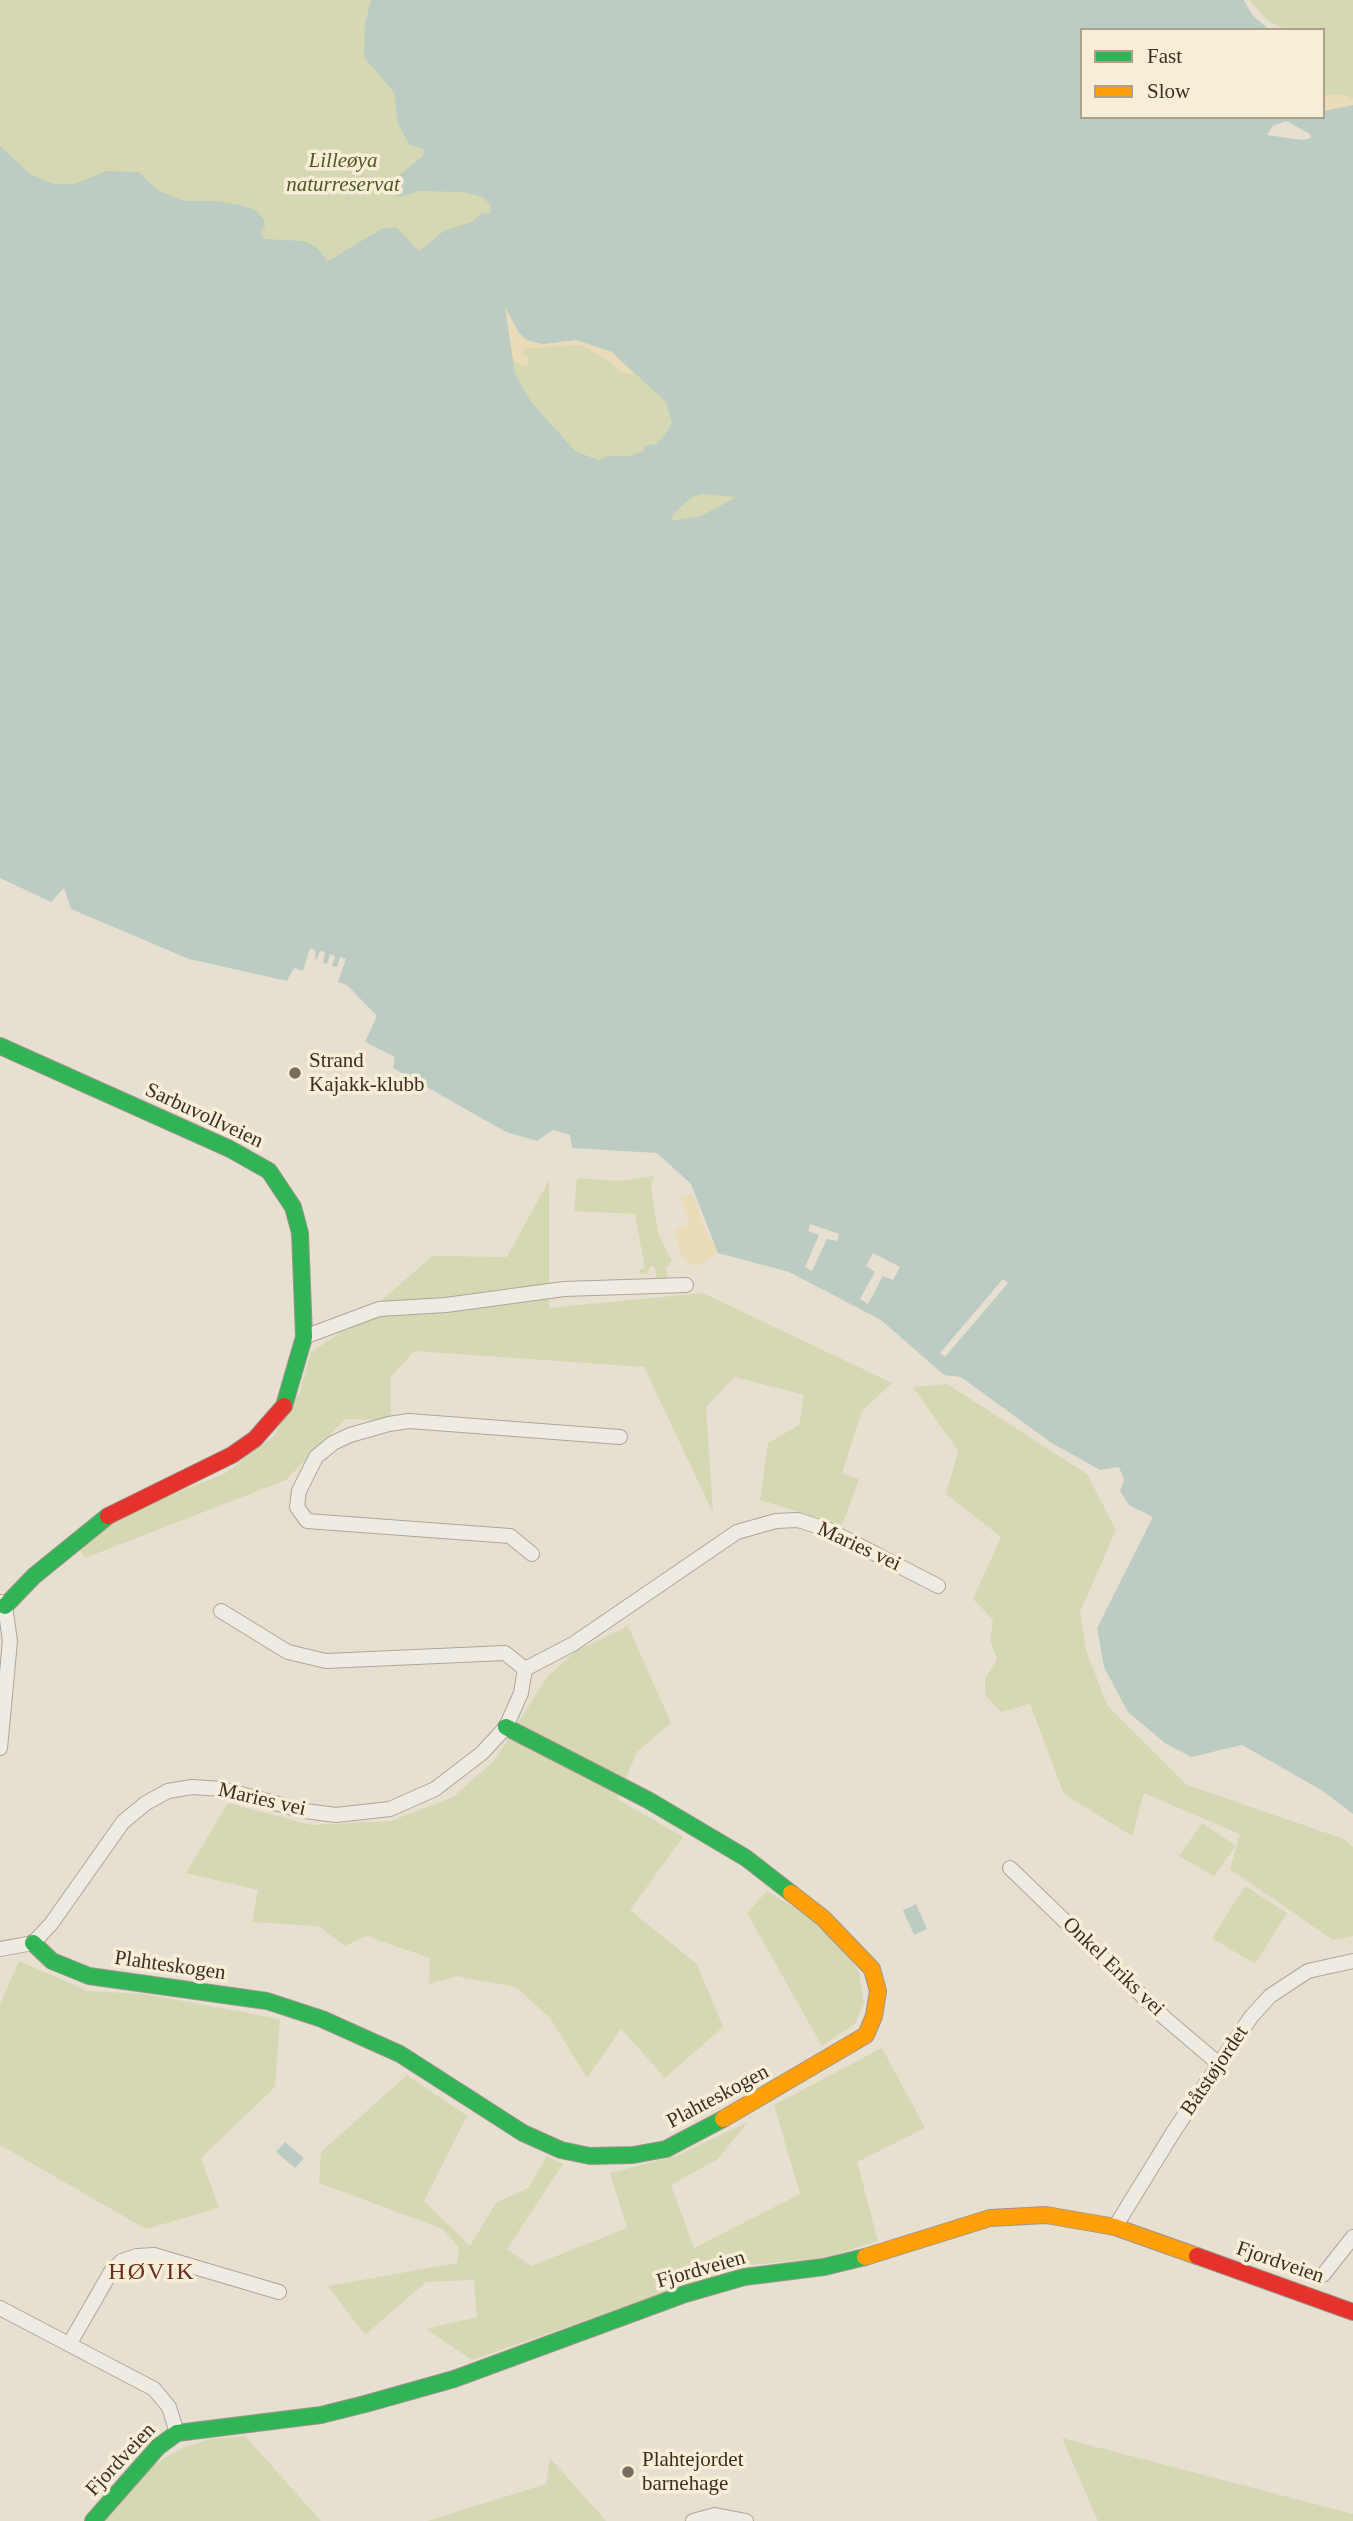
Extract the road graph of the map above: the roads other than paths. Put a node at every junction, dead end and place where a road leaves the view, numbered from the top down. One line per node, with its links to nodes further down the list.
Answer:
1 (0, 1046): 3 (street, Sarbuvollveien)
2 (686, 1285): 3 (street)
3 (304, 1337): 7 (street, Sarbuvollveien)
4 (621, 1437): 5 (street)
5 (532, 1554)
6 (938, 1586): 9 (street, Maries vei)
7 (2, 1603): 11 (street, Sarbuvollveien)
8 (220, 1611): 9 (street)
9 (525, 1669): 10 (street, Maries vei)
10 (506, 1727): 13 (street, Maries vei); 13 (street, Plahteskogen)
11 (0, 1748)
12 (1010, 1868): 16 (street, Onkel Eriks vei)
13 (33, 1943): 14 (street)
14 (0, 1949)
15 (1353, 1961): 16 (street, Båtstøjordet)
16 (1219, 2064): 17 (street, Båtstøjordet)
17 (1115, 2227): 22 (street, Fjordveien); 24 (street, Fjordveien)
18 (1353, 2237): 19 (street)
19 (1323, 2275)
20 (279, 2292): 23 (street)
21 (0, 2308): 23 (street)
22 (1353, 2312)
23 (70, 2343): 24 (street)
24 (177, 2433): 25 (street, Fjordveien)
25 (93, 2521)
26 (692, 2521): 27 (street)
27 (746, 2521)

